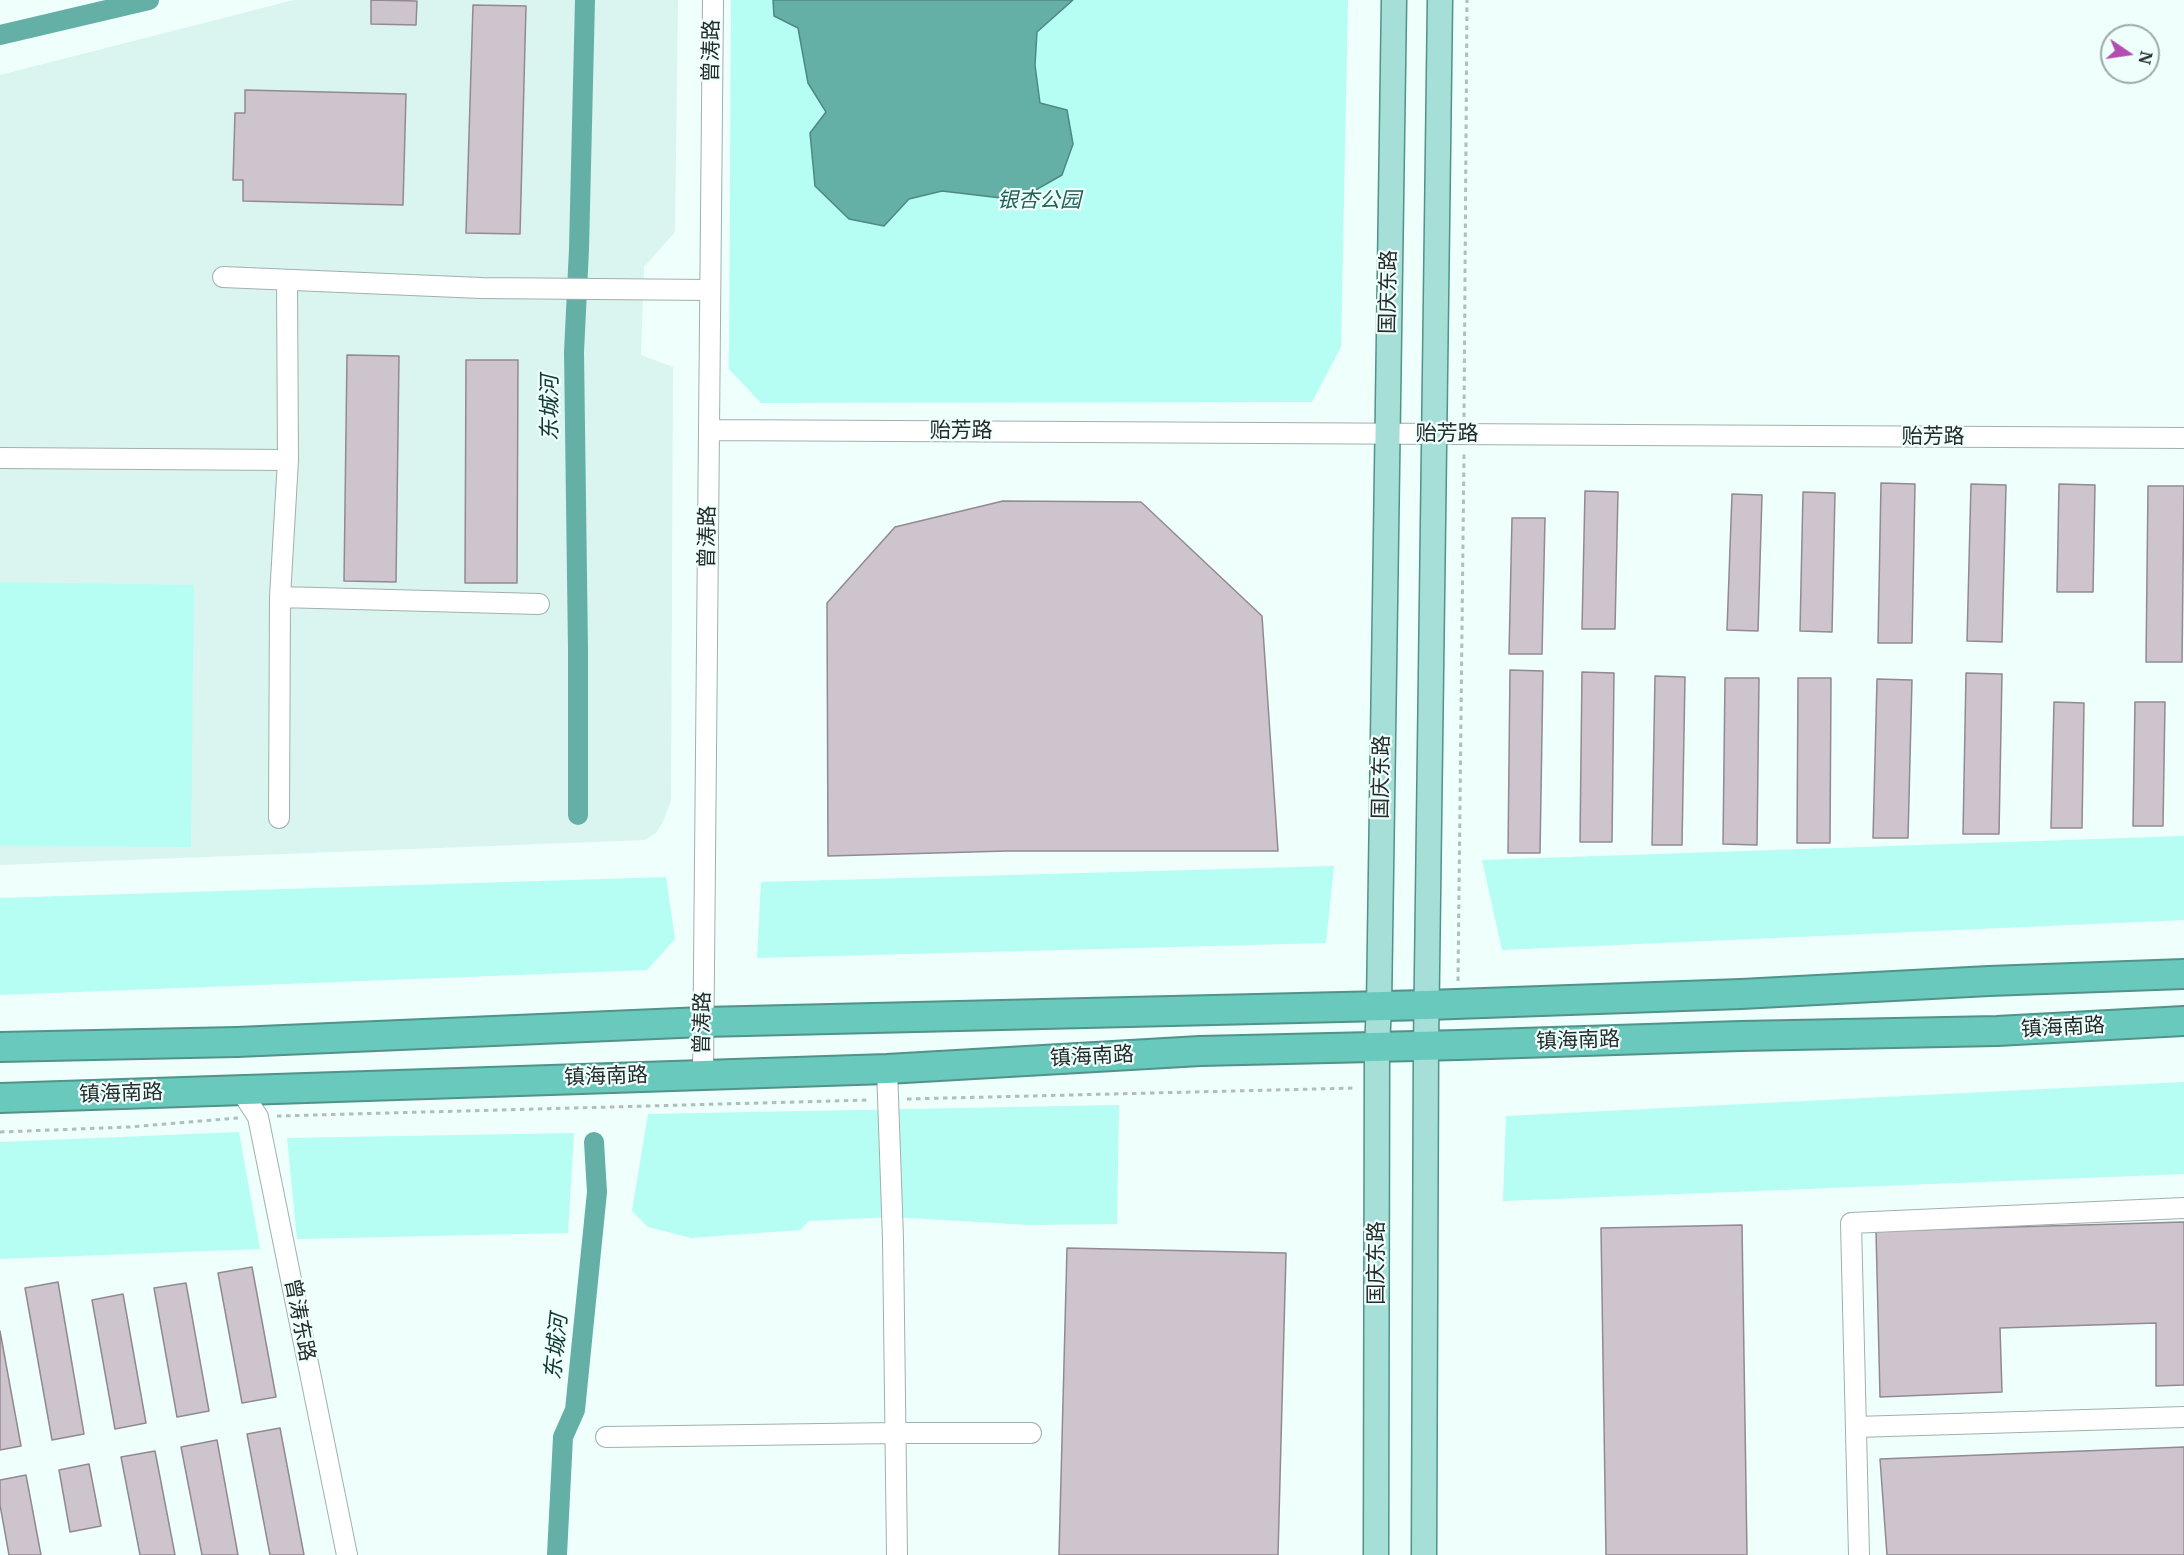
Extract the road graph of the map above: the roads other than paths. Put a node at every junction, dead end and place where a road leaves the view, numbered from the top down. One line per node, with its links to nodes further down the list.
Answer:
1 (713, 0): 6 (street, 曾涛路)
2 (1394, 0): 8 (main road, 国庆东路)
3 (1440, 0): 9 (main road)
4 (223, 277): 5 (street)
5 (286, 281): 6 (street); 12 (street)
6 (710, 290): 7 (street, 曾涛路)
7 (709, 430): 8 (street, 贻芳路); 20 (street, 曾涛路)
8 (1387, 434): 9 (street, 贻芳路); 18 (main road, 国庆东路)
9 (1436, 434): 10 (street, 贻芳路); 17 (main road)
10 (2184, 438)
11 (0, 458): 12 (street)
12 (288, 460): 13 (street)
13 (280, 597): 14 (street); 15 (street)
14 (539, 604)
15 (279, 818)
16 (2184, 974): 17 (highway, 镇海南路)
17 (1426, 1005): 18 (highway, 镇海南路); 21 (main road)
18 (1379, 1006): 20 (highway, 镇海南路); 23 (main road, 国庆东路)
19 (2184, 1021): 21 (highway, 镇海南路)
20 (703, 1022): 22 (highway, 镇海南路); 25 (street, 曾涛路)
21 (1426, 1045): 23 (highway, 镇海南路); 37 (main road)
22 (0, 1047)
23 (1377, 1047): 24 (highway, 镇海南路); 36 (main road, 国庆东路)
24 (887, 1069): 25 (highway, 镇海南路); 31 (street)
25 (703, 1074): 26 (highway, 镇海南路)
26 (240, 1089): 27 (highway, 镇海南路); 34 (street, 曾涛东路)
27 (0, 1098)
28 (2184, 1208): 30 (street)
29 (2184, 1417): 30 (street)
30 (1856, 1428): 38 (street)
31 (894, 1433): 32 (street); 33 (street); 35 (street)
32 (1031, 1433)
33 (606, 1437)
34 (347, 1555)
35 (897, 1555)
36 (1376, 1555)
37 (1424, 1555)
38 (1859, 1555)

